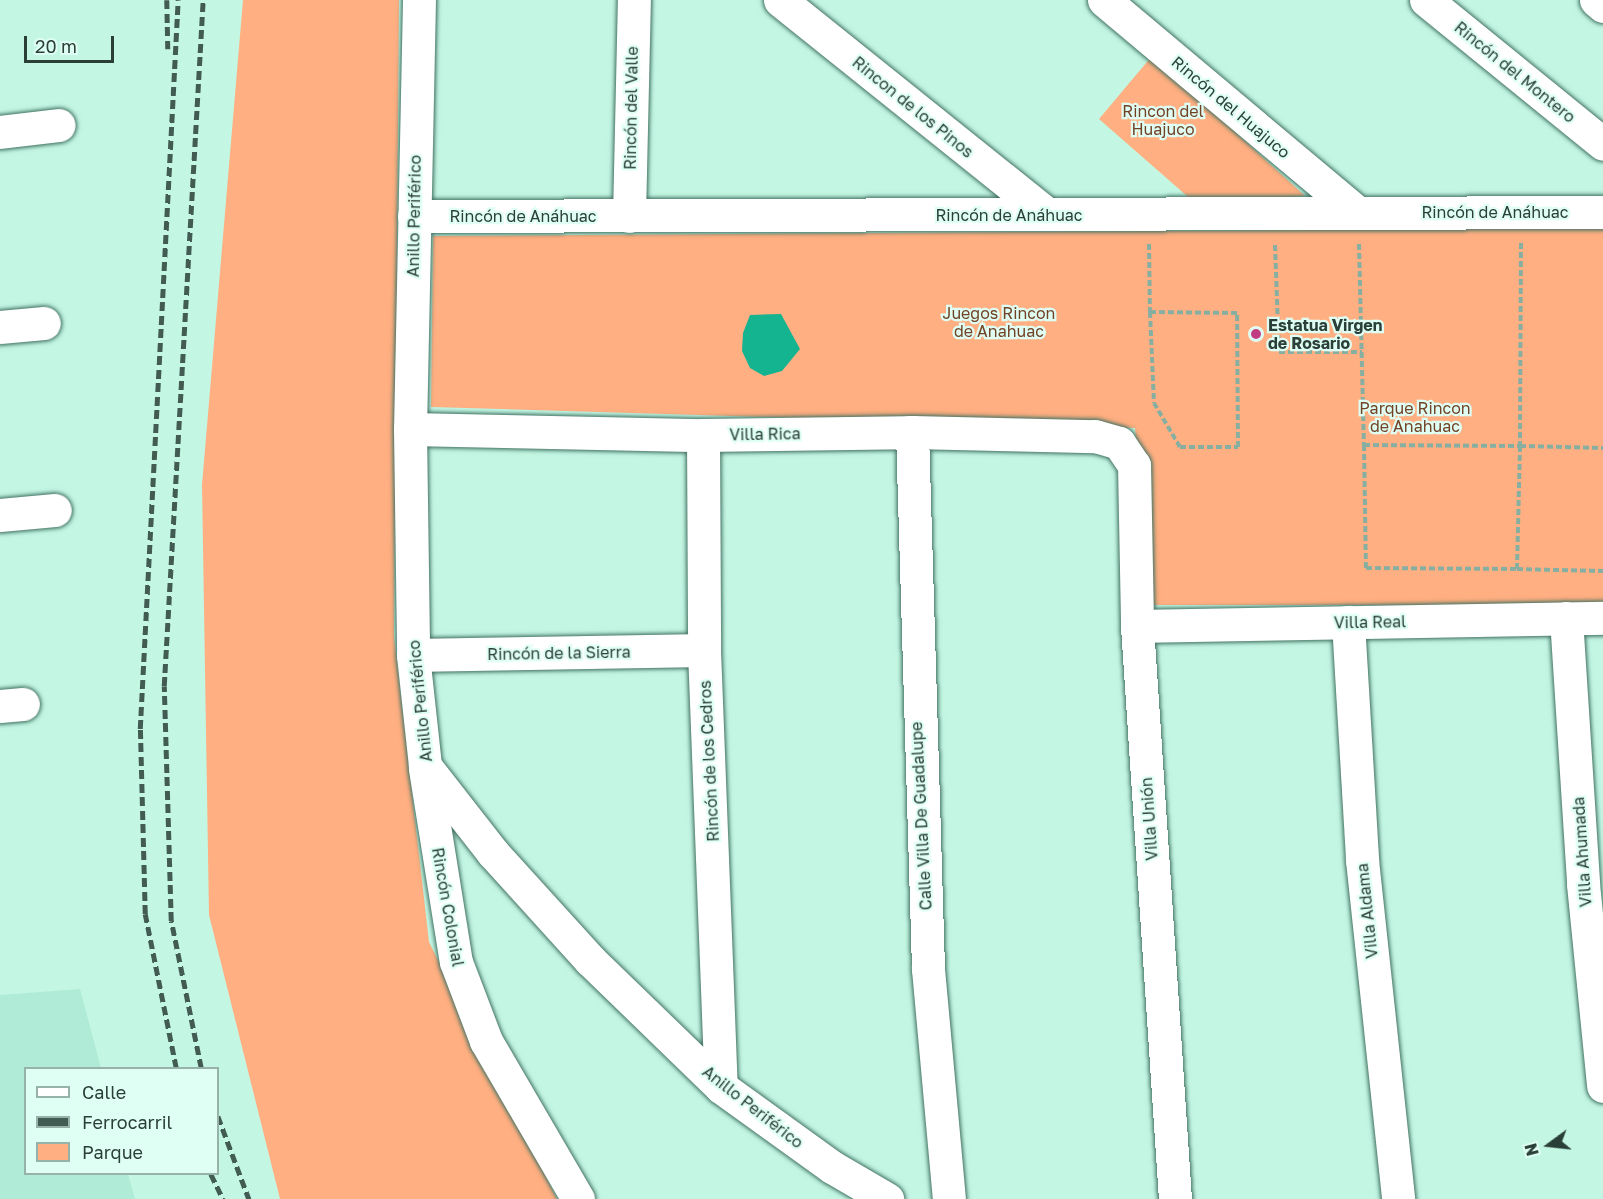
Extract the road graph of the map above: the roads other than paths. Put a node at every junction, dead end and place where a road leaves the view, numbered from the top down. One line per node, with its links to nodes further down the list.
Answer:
1 (419, 0): 14 (street, Anillo Periférico)
2 (634, 0): 15 (street, Rincón del Valle)
3 (780, 0): 13 (street, Rincon de los Pinos)
4 (1104, 0): 12 (street, Rincón del Huajuco)
5 (1426, 0): 10 (street, Rincón del Montero)
6 (1596, 0): 7 (street)
7 (1603, 6)
8 (59, 125): 9 (street)
9 (0, 132)
10 (1603, 144)
11 (1603, 212): 12 (street, Rincón de Anáhuac)
12 (1358, 213): 13 (street, Rincón de Anáhuac)
13 (1047, 214): 15 (street, Rincón de Anáhuac)
14 (414, 216): 15 (street, Rincón de Anáhuac); 18 (street, Anillo Periférico)
15 (629, 216)
16 (44, 323): 17 (street)
17 (0, 327)
18 (410, 429): 20 (street, Villa Rica); 29 (street, Anillo Periférico)
19 (912, 432): 20 (street, Villa Rica); 21 (street, Villa Rica); 35 (street, Calle Villa De Guadalupe)
20 (703, 435): 28 (street, Rincón de los Cedros)
21 (1119, 443): 27 (street, Villa Unión)
22 (54, 510): 23 (street)
23 (0, 514)
24 (1566, 618): 25 (street, Villa Real); 26 (street, Villa Real); 31 (street, Villa Ahumada)
25 (1603, 618)
26 (1348, 622): 27 (street, Villa Real); 37 (street, Villa Aldama)
27 (1137, 626): 36 (street, Villa Unión)
28 (705, 650): 29 (street, Rincón de la Sierra); 32 (street, Rincón de los Cedros)
29 (413, 655): 30 (street, Anillo Periférico)
30 (425, 766): 32 (street, Anillo Periférico); 33 (street, Rincón Colonial)
31 (1603, 1086)
32 (721, 1087): 34 (street, Anillo Periférico)
33 (578, 1199)
34 (887, 1199)
35 (949, 1199)
36 (1175, 1199)
37 (1398, 1199)

